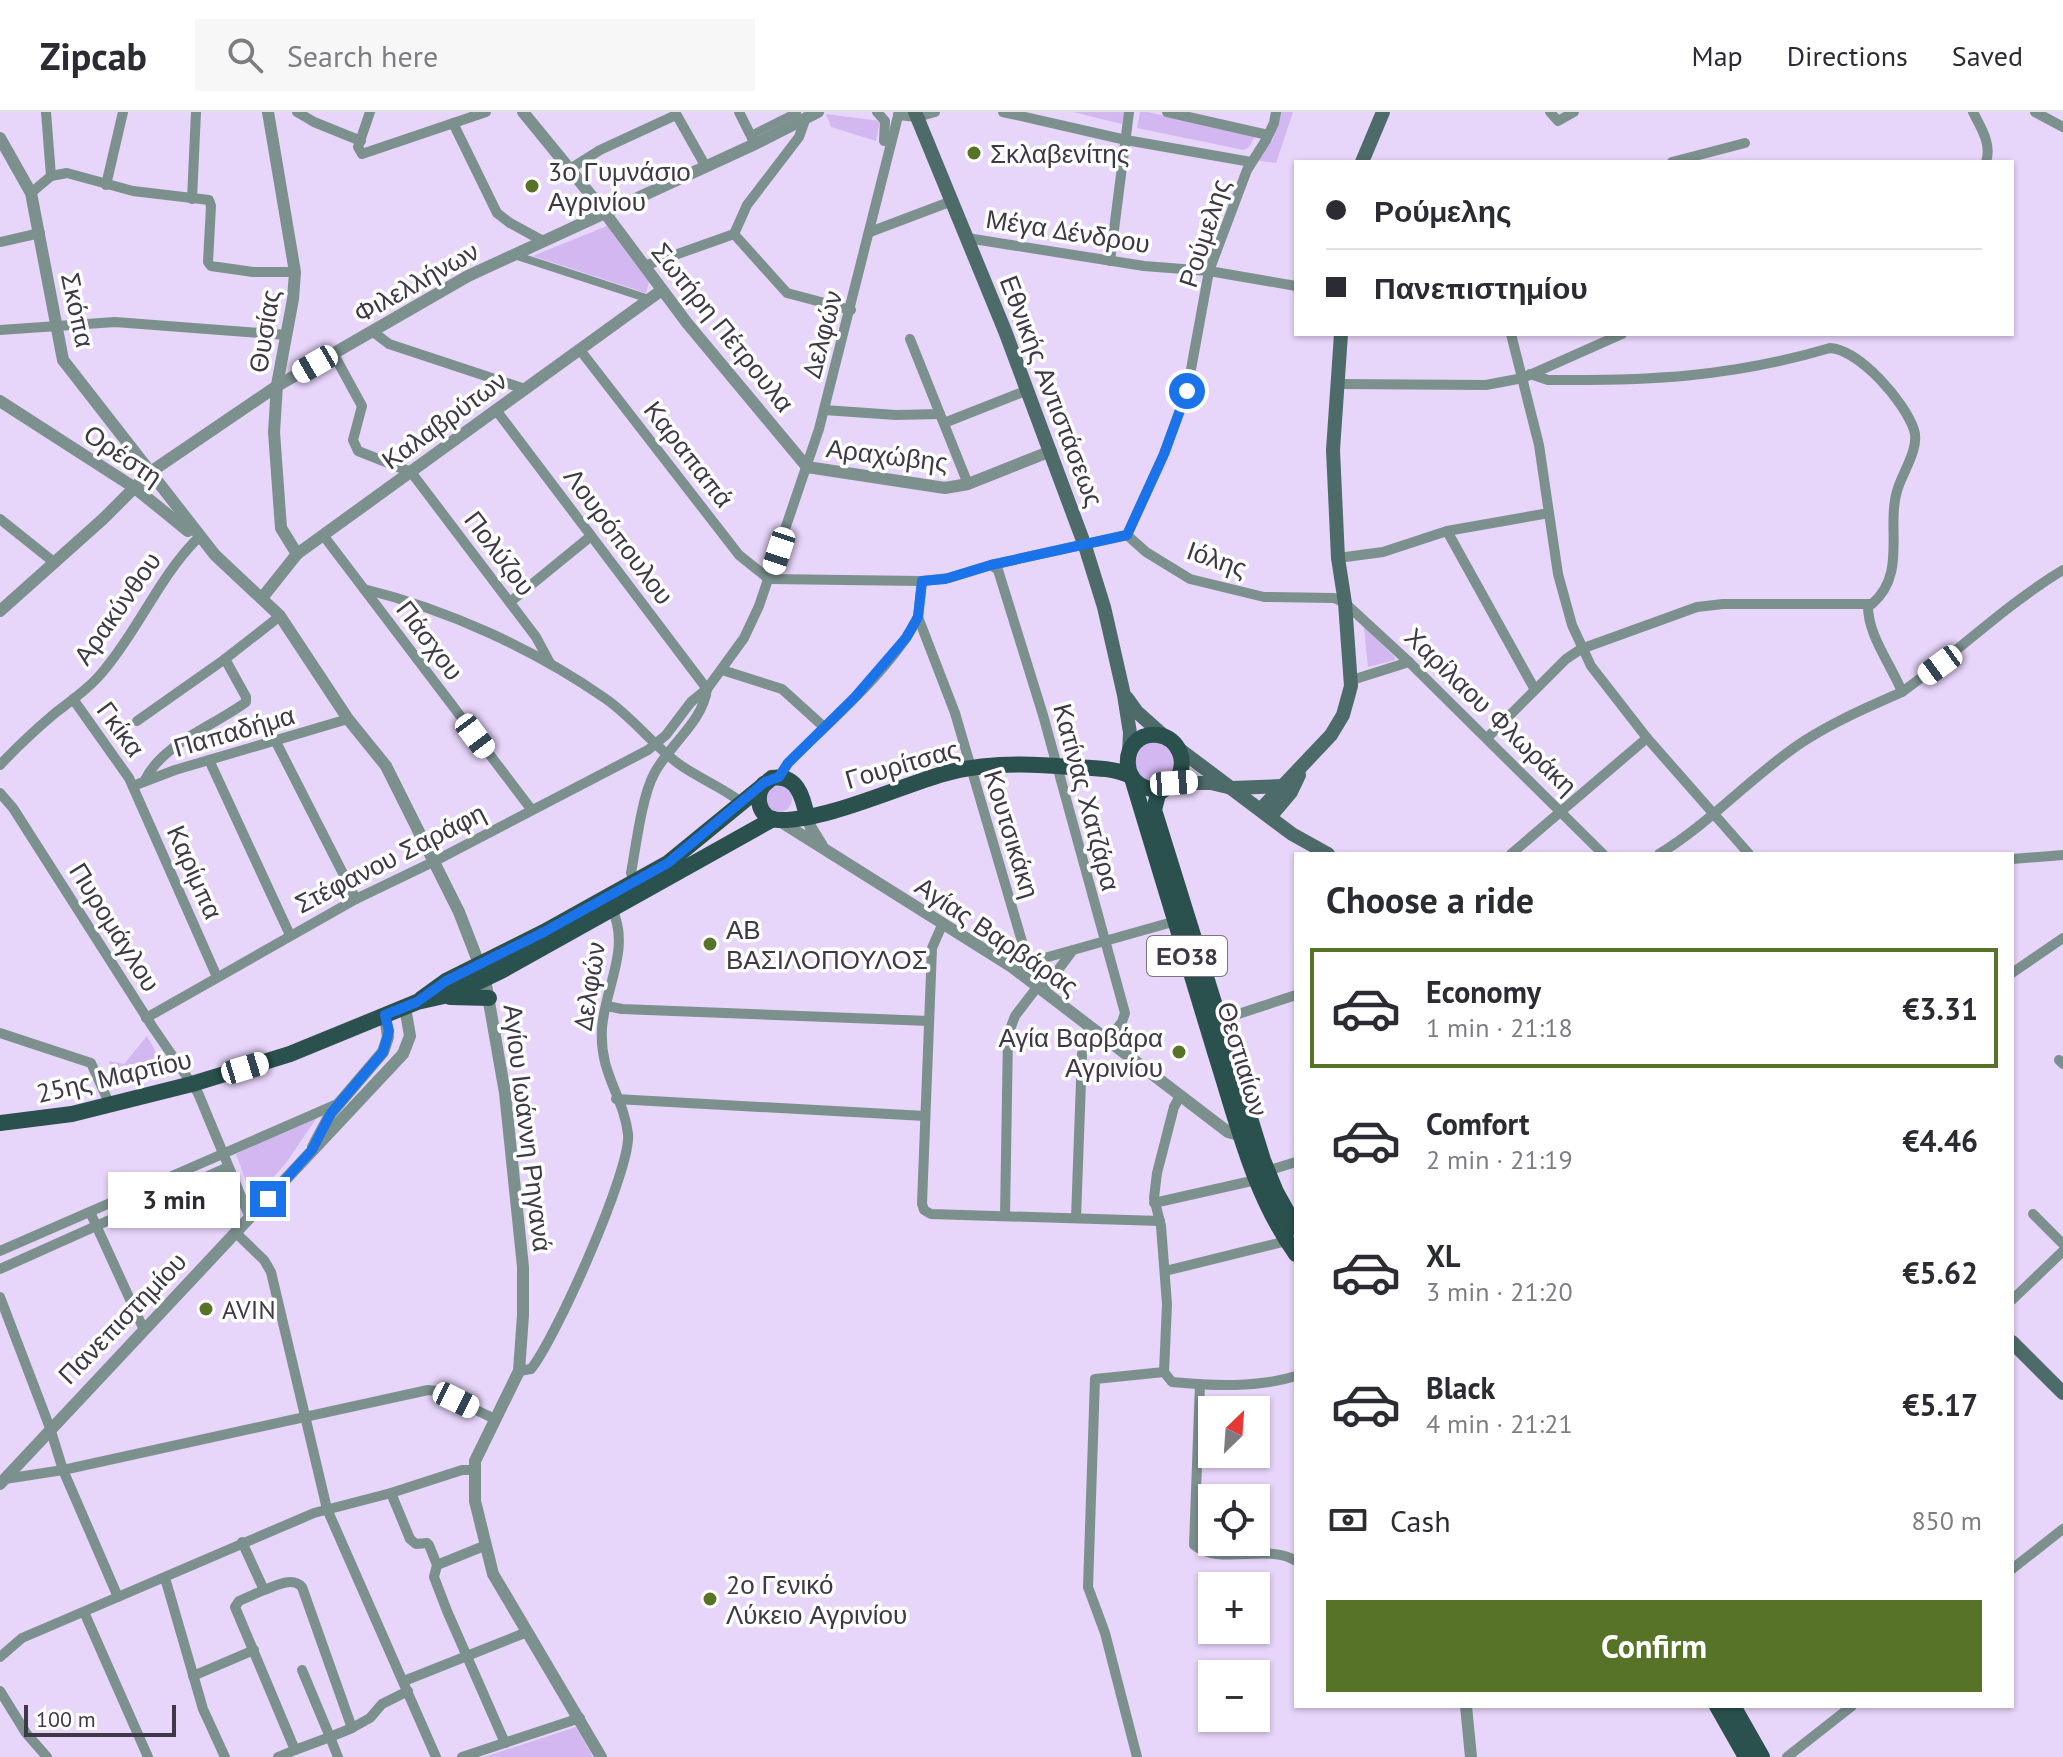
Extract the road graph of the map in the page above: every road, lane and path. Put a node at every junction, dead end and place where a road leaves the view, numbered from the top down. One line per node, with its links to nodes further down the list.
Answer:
1 (46, 112): 40 (street)
2 (123, 112): 41 (street)
3 (196, 112): 44 (street)
4 (268, 112): 57 (street, Θυσίας)
5 (297, 112): 32 (street)
6 (370, 112): 32 (street)
7 (486, 112): 26 (street)
8 (523, 112): 39 (street, Σωτήρη Πέτρουλα)
9 (739, 112): 30 (street)
10 (818, 112): 25 (street, Φιλελλήνων)
11 (877, 112): 43 (street)
12 (935, 112): 24 (street)
13 (1003, 112): 31 (street)
14 (1129, 112): 31 (street)
15 (1167, 112): 28 (street)
16 (1276, 112): 28 (street, Ρούμελης)
17 (1383, 112): 34 (main road)
18 (1550, 112): 19 (street)
19 (1574, 112)
20 (1973, 112): 36 (street)
21 (2035, 112): 27 (street)
22 (676, 113): 38 (street); 39 (street)
23 (898, 113): 24 (street); 43 (street, Δελφών)
24 (916, 115): 45 (main road, Εθνικής Αντιστάσεως)
25 (801, 116): 30 (street, Φιλελλήνων); 49 (street)
26 (453, 123): 32 (street); 51 (street)
27 (2063, 127)
28 (1268, 135): 37 (street, Ρούμελης)
29 (0, 138): 42 (street, Σκόπα)
30 (753, 139): 38 (street, Φιλελλήνων)
31 (1126, 140): 37 (street); 54 (street)
32 (361, 141)
33 (1745, 143): 35 (street)
34 (1363, 160)
35 (1680, 160)
36 (1987, 160)
37 (1249, 166): 56 (street, Ρούμελης)
38 (706, 167): 46 (street, Φιλελλήνων)
39 (570, 169): 46 (street, Σωτήρη Πέτρουλα)
40 (51, 176): 41 (street); 42 (street)
41 (106, 185): 44 (street)
42 (31, 193): 48 (street, Σκόπα)
43 (877, 197): 47 (street, Δελφών)
44 (192, 199): 57 (street)
45 (952, 201): 47 (street); 50 (main road, Εθνικής Αντιστάσεως)
46 (605, 214): 51 (street, Φιλελλήνων); 55 (street, Σωτήρη Πέτρουλα)
47 (870, 232): 61 (street, Δελφών)
48 (40, 233): 52 (street); 62 (street, Σκόπα)
49 (734, 234): 55 (street); 61 (street)
50 (967, 238): 54 (street, Μέγα Δένδρου); 76 (main road, Εθνικής Αντιστάσεως)
51 (543, 241): 53 (street, Φιλελλήνων)
52 (0, 242)
53 (514, 255): 60 (street); 64 (street, Φιλελλήνων)
54 (1110, 261): 56 (street, Μέγα Δένδρου)
55 (644, 266): 59 (street, Σωτήρη Πέτρουλα)
56 (1209, 271): 58 (street, Μέγα Δένδρου); 91 (street, Ρούμελης)
57 (295, 272): 65 (street, Θυσίας)
58 (1294, 286)
59 (662, 290): 60 (street, Καλαβρύτων); 82 (street, Σωτήρη Πέτρουλα)
60 (649, 299): 70 (street, Καλαβρύτων)
61 (851, 310): 79 (street, Δελφών)
62 (58, 327): 63 (street); 65 (street); 84 (street, Σκόπα)
63 (0, 330)
64 (372, 331): 71 (street, Φιλελλήνων); 75 (street)
65 (287, 335): 74 (street, Θυσίας)
66 (1341, 336): 73 (main road)
67 (1512, 336): 72 (street)
68 (1617, 336): 72 (street)
69 (910, 339): 80 (street)
70 (580, 350): 75 (street, Καλαβρύτων); 101 (street, Καραπαπά)
71 (333, 353): 74 (street, Φιλελλήνων); 83 (street)
72 (1526, 376): 73 (street); 87 (street); 107 (street)
73 (1337, 384): 97 (main road)
74 (277, 385): 84 (street, Φιλελλήνων); 95 (street, Θυσίας)
75 (525, 389): 78 (street, Καλαβρύτων)
76 (1028, 390): 80 (street); 81 (main road, Εθνικής Αντιστάσεως)
77 (0, 401): 86 (street, Ορέστη)
78 (496, 410): 83 (street, Καλαβρύτων); 92 (street, Λουρόπουλου)
79 (824, 410): 80 (street); 82 (street, Δελφών)
80 (942, 419): 85 (street)
81 (1051, 451): 85 (street, Αραχώβης); 94 (main road, Εθνικής Αντιστάσεως)
82 (807, 467): 85 (street, Αραχώβης); 101 (street, Δελφών)
83 (411, 472): 90 (street, Καλαβρύτων); 105 (street, Πολύζου)
84 (149, 473): 86 (street, Φιλελλήνων); 96 (street, Αγίου Ιωάννη Ρηγανά)
85 (968, 484)
86 (135, 488): 93 (street, Ορέστη); 98 (street, Φιλελλήνων)
87 (1549, 513): 89 (street); 111 (street)
88 (0, 519): 98 (street)
89 (1447, 531): 97 (street); 117 (street)
90 (323, 535): 95 (street, Καλαβρύτων); 103 (street, Πάσχου)
91 (1127, 535): 94 (street); 106 (street, Ιόλης)
92 (591, 536): 105 (street); 118 (street, Λουρόπουλου)
93 (198, 538): 96 (street, Ορέστη); 121 (street, Αρακύνθου)
94 (1085, 546): 99 (street); 120 (main road, Εθνικής Αντιστάσεως)
95 (297, 554): 104 (street, Καλαβρύτων)
96 (215, 555): 104 (street, Αγίου Ιωάννη Ρηγανά)
97 (1338, 558): 106 (main road)
98 (55, 563): 108 (street, Φιλελλήνων)
99 (991, 565): 102 (street); 135 (street, Κατίνας Χατζάρα)
100 (2063, 570): 119 (street)
101 (769, 579): 102 (street); 115 (street, Δελφών)
102 (922, 581): 110 (street, Κουτσικάκη)
103 (364, 589): 114 (street); 149 (street, Πάσχου)
104 (262, 598): 109 (street, Αγίου Ιωάννη Ρηγανά)
105 (510, 602): 114 (street, Πολύζου)
106 (1345, 603): 113 (street, Χαρίλαου Φλωράκη); 116 (main road)
107 (1868, 604): 111 (street); 119 (street)
108 (0, 611)
109 (280, 616): 112 (street); 122 (street, Αγίου Ιωάννη Ρηγανά)
110 (918, 617): 124 (street); 138 (street, Κουτσικάκη)
111 (1581, 649): 117 (street); 127 (street)
112 (225, 659): 123 (street); 141 (street)
113 (1409, 662): 116 (street); 126 (street, Χαρίλαου Φλωράκη)
114 (550, 663): 129 (street)
115 (722, 670): 118 (street, Δελφών); 124 (street)
116 (1352, 680): 137 (main road)
117 (1534, 688): 126 (street)
118 (707, 689): 129 (street, Δελφών); 131 (street, Δελφών)
119 (1902, 692): 152 (street)
120 (1124, 695): 125 (main road, Εθνικής Αντιστάσεως); 136 (main road, Εθνικής Αντιστάσεως)
121 (73, 699): 134 (street, Αρακύνθου); 142 (street, Γκίκα)
122 (348, 719): 128 (street, Παπαδήμα); 164 (street, Αγίου Ιωάννη Ρηγανά)
123 (137, 721)
124 (824, 727): 140 (street)
125 (1165, 737): 130 (main road); 136 (main road)
126 (1487, 738): 150 (street, Χαρίλαου Φλωράκη)
127 (1647, 738): 150 (street); 152 (street)
128 (276, 742): 133 (street, Παπαδήμα); 166 (street)
129 (658, 744): 131 (street); 132 (street, Στέφανου Σαράφη)
130 (1179, 749): 143 (main road, ΕΟ38); 145 (main road)
131 (668, 754): 139 (street, Δελφών); 148 (street)
132 (637, 756): 139 (street); 149 (street, Στέφανου Σαράφη)
133 (209, 760): 141 (street, Παπαδήμα); 170 (street)
134 (0, 765)
135 (1055, 765): 136 (main road, Γουρίτσας); 138 (main road, Γουρίτσας); 172 (street, Κατίνας Χατζάρα)
136 (1130, 767): 143 (main road); 168 (main road, Θεστιαίων / ΕΟ38)
137 (1303, 767): 144 (main road); 151 (main road)
138 (969, 768): 153 (main road, Γουρίτσας); 174 (street, Κουτσικάκη)
139 (654, 772): 165 (street, Δελφών)
140 (772, 780): 147 (main road); 148 (main road); 154 (main road)
141 (145, 781): 142 (street, Παπαδήμα)
142 (133, 786): 178 (street, Καρίμπα)
143 (1170, 786): 145 (main road); 187 (main road, Θεστιαίων / ΕΟ38)
144 (1282, 786): 145 (main road); 151 (main road)
145 (1232, 788): 151 (main road)
146 (0, 793): 186 (street, Πυρομάγλου)
147 (800, 793): 153 (main road); 154 (main road)
148 (741, 802): 155 (main road); 165 (main road)
149 (531, 809): 164 (street, Στέφανου Σαράφη)
150 (1560, 810): 157 (street); 158 (street, Χαρίλαου Φλωράκη)
151 (1266, 813): 156 (main road)
152 (1714, 813): 159 (street); 160 (street)
153 (807, 817): 154 (main road, Γουρίτσας); 161 (street, Αγίας Βαρβάρας)
154 (779, 819): 155 (main road); 161 (street, Αγίας Βαρβάρας)
155 (754, 828): 165 (main road)
156 (1324, 852)
157 (1513, 852)
158 (1601, 852)
159 (1662, 852)
160 (1747, 852)
161 (830, 855): 169 (street, Αγίας Βαρβάρας)
162 (2063, 855): 163 (street)
163 (2014, 859)
164 (433, 862): 166 (street, Στέφανου Σαράφη); 176 (street, Αγίου Ιωάννη Ρηγανά)
165 (636, 888): 167 (main road)
166 (356, 899): 170 (street, Στέφανου Σαράφη)
167 (609, 904): 176 (main road); 184 (street, Δελφών)
168 (1176, 921): 172 (street); 199 (main road, Θεστιαίων / ΕΟ38)
169 (943, 923): 175 (street, Αγίας Βαρβάρας); 188 (street)
170 (290, 935): 178 (street, Στέφανου Σαράφη)
171 (2063, 938): 177 (street)
172 (1104, 940): 173 (street); 191 (street, Κατίνας Χατζάρα)
173 (1073, 950): 174 (street); 179 (street)
174 (1028, 962): 175 (street)
175 (1012, 967): 179 (street, Αγίας Βαρβάρας)
176 (482, 972): 181 (main road); 182 (street, Αγίου Ιωάννη Ρηγανά); 183 (main road)
177 (2014, 972)
178 (217, 977): 186 (street, Στέφανου Σαράφη)
179 (1040, 988): 189 (street, Αγίας Βαρβάρας); 208 (street)
180 (1294, 996): 187 (street)
181 (445, 997): 182 (main road); 183 (main road)
182 (489, 998): 224 (street, Αγίου Ιωάννη Ρηγανά)
183 (411, 1004): 185 (main road, 25ης Μαρτίου); 200 (street, Πανεπιστημίου)
184 (607, 1006): 188 (street); 194 (street, Δελφών)
185 (385, 1015): 192 (main road, 25ης Μαρτίου); 195 (street, Πανεπιστημίου)
186 (146, 1018): 192 (street, Πυρομάγλου)
187 (1220, 1020): 199 (main road, Θεστιαίων / ΕΟ38)
188 (929, 1021): 197 (street)
189 (1094, 1029): 191 (street, Αγίας Βαρβάρας); 210 (street)
190 (0, 1033): 196 (street)
191 (1108, 1040): 193 (street, Αγίας Βαρβάρας)
192 (192, 1084): 196 (main road, 25ης Μαρτίου); 201 (street, Πυρομάγλου)
193 (1180, 1096): 199 (street, Αγίας Βαρβάρας); 205 (street)
194 (616, 1099): 197 (street); 224 (street, Δελφών)
195 (339, 1103): 200 (street, Πανεπιστημίου); 201 (street)
196 (110, 1105): 198 (main road, 25ης Μαρτίου)
197 (925, 1116): 208 (street)
198 (0, 1123)
199 (1247, 1132): 204 (main road, Θεστιαίων / ΕΟ38)
200 (312, 1150): 209 (street, Πανεπιστημίου)
201 (223, 1154): 203 (street, Πυρομάγλου); 206 (street)
202 (1294, 1163): 204 (street)
203 (228, 1167): 209 (street, Πυρομάγλου); 212 (street)
204 (1262, 1175): 205 (street); 214 (main road, Θεστιαίων / ΕΟ38)
205 (1154, 1203): 211 (street)
206 (90, 1212): 212 (street); 216 (street)
207 (2033, 1214): 215 (street)
208 (1005, 1216): 210 (street)
209 (250, 1218): 213 (street, Πανεπιστημίου)
210 (1076, 1218): 211 (street)
211 (1160, 1221): 219 (street)
212 (96, 1226): 218 (street); 222 (street)
213 (236, 1233): 222 (street, Πανεπιστημίου); 229 (street)
214 (1293, 1241): 219 (street)
215 (2063, 1244)
216 (0, 1251)
217 (2063, 1251): 220 (street)
218 (0, 1269)
219 (1165, 1271): 225 (street)
220 (2014, 1293)
221 (0, 1297): 231 (street)
222 (144, 1330): 231 (street, Πανεπιστημίου)
223 (2014, 1344): 228 (main road)
224 (519, 1371): 230 (street, Αγίου Ιωάννη Ρηγανά)
225 (1164, 1372): 227 (street); 272 (street)
226 (1294, 1377): 227 (street)
227 (1200, 1384): 240 (street)
228 (2063, 1393)
229 (306, 1417): 230 (street); 232 (street); 236 (street)
230 (495, 1419): 233 (street, Αγίου Ιωάννη Ρηγανά)
231 (50, 1428): 232 (street); 234 (street, Πανεπιστημίου)
232 (63, 1470): 234 (street); 245 (street)
233 (473, 1470): 235 (street); 239 (street, Αγίου Ιωάννη Ρηγανά)
234 (2, 1481)
235 (391, 1493): 236 (street); 241 (street)
236 (327, 1509): 238 (street); 253 (street)
237 (2063, 1529): 242 (street)
238 (242, 1542): 243 (street); 244 (street)
239 (484, 1546): 241 (street); 247 (street, Αγίου Ιωάννη Ρηγανά)
240 (1294, 1560)
241 (437, 1565): 249 (street)
242 (2014, 1567)
243 (165, 1578): 245 (street); 252 (street)
244 (264, 1590): 248 (street); 260 (street)
245 (118, 1597): 246 (street)
246 (84, 1612): 250 (street); 265 (street)
247 (527, 1632): 249 (street); 259 (street, Αγίου Ιωάννη Ρηγανά)
248 (254, 1650): 252 (street); 263 (street)
249 (467, 1656): 253 (street); 262 (street)
250 (0, 1657)
251 (302, 1670): 261 (street)
252 (193, 1676): 266 (street)
253 (406, 1686): 260 (street); 269 (street)
254 (0, 1691): 264 (street)
255 (1466, 1708): 273 (street)
256 (1718, 1708): 274 (main road)
257 (1734, 1708): 275 (main road)
258 (1849, 1708): 276 (street)
259 (580, 1718): 262 (street); 271 (street, Αγίου Ιωάννη Ρηγανά)
260 (352, 1728): 261 (street)
261 (330, 1737): 263 (street); 268 (street)
262 (505, 1743): 270 (street)
263 (295, 1750): 267 (street)
264 (47, 1757)
265 (148, 1757)
266 (225, 1757)
267 (278, 1757)
268 (338, 1757)
269 (436, 1757)
270 (462, 1757)
271 (601, 1757)
272 (1137, 1757)
273 (1471, 1757)
274 (1746, 1757)
275 (1762, 1757)
276 (1787, 1757)

